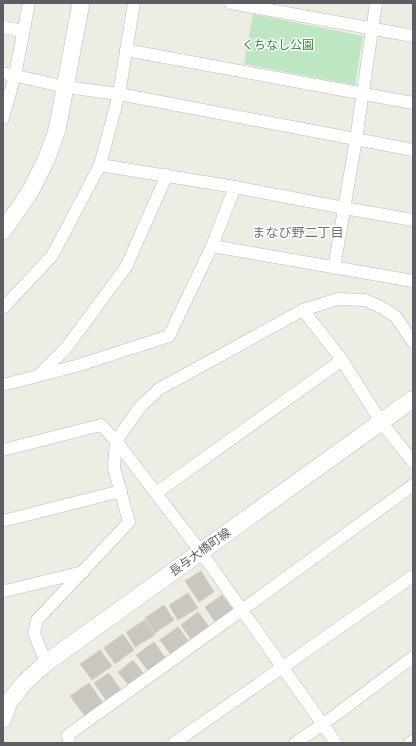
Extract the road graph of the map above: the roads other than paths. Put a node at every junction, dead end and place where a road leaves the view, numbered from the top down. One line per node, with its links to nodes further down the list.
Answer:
1 (29, 3): 8 (street)
2 (81, 3): 13 (main road)
3 (134, 3): 10 (street)
4 (231, 3): 7 (street)
5 (376, 3): 7 (street)
6 (3, 27): 8 (street)
7 (372, 29): 9 (street); 14 (street)
8 (23, 31): 12 (street)
9 (413, 36)
10 (126, 50): 14 (street); 15 (street)
11 (3, 73): 12 (street)
12 (15, 75): 13 (street); 17 (street)
13 (66, 88): 15 (street); 25 (main road)
14 (362, 93): 16 (street); 18 (street)
15 (119, 94): 18 (street); 20 (street)
16 (413, 103)
17 (3, 118)
18 (356, 139): 19 (street); 23 (street)
19 (413, 150)
20 (100, 165): 21 (street); 29 (street)
21 (167, 176): 22 (street); 32 (street)
22 (235, 187): 23 (street); 26 (street)
23 (344, 208): 24 (street); 27 (street)
24 (413, 220)
25 (3, 231)
26 (212, 246): 27 (street); 34 (street)
27 (334, 268): 28 (street)
28 (413, 281)
29 (3, 308)
30 (302, 310): 31 (street); 33 (street); 39 (street)
31 (413, 342)
32 (66, 348): 34 (street); 35 (street)
33 (342, 360): 38 (street); 44 (street)
34 (76, 366): 35 (street)
35 (38, 376): 36 (street)
36 (3, 385)
37 (413, 399): 38 (main road, 長与大橋町線)
38 (381, 422): 41 (street); 46 (main road, 長与大橋町線)
39 (116, 441): 40 (street); 43 (street); 44 (street)
40 (3, 450)
41 (413, 462)
42 (413, 485): 50 (street)
43 (121, 491): 45 (street); 47 (street)
44 (156, 493): 46 (street)
45 (3, 521)
46 (201, 552): 50 (street); 52 (main road, 長与大橋町線)
47 (84, 572): 49 (street); 52 (street)
48 (413, 576): 53 (street)
49 (3, 590)
50 (242, 610): 53 (street); 57 (street)
51 (413, 657): 55 (street)
52 (46, 663): 54 (main road, 長与大橋町線)
53 (282, 668): 55 (street); 58 (street)
54 (3, 719)
55 (322, 725): 59 (street); 60 (street)
56 (413, 741): 61 (street)
57 (69, 743)
58 (174, 743)
59 (295, 743)
60 (336, 743)
61 (410, 743)

